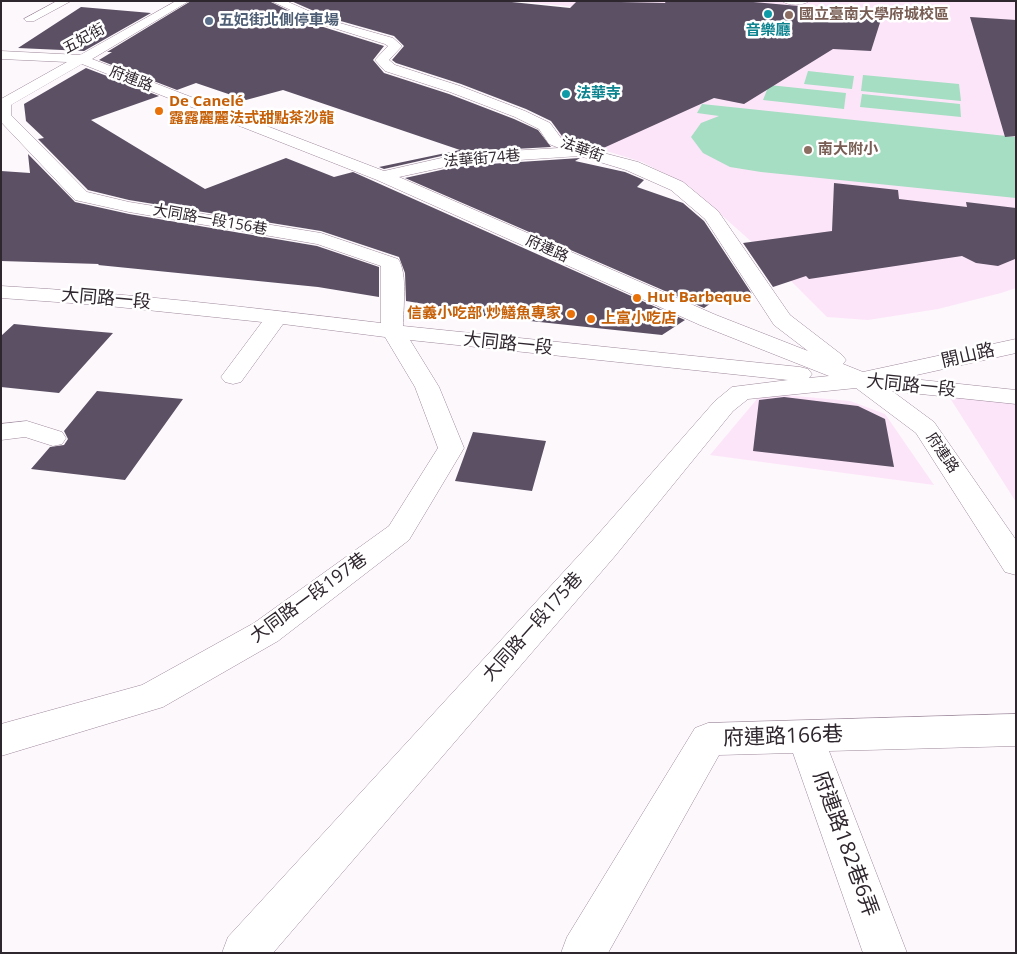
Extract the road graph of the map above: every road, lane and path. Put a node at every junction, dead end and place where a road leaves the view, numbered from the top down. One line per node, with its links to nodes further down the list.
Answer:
1 (66, 1): 6 (street)
2 (184, 1): 8 (street, 五妃街)
3 (276, 1): 10 (street, 法華街)
4 (787, 1): 5 (street)
5 (804, 1)
6 (30, 19)
7 (1, 55): 8 (street, 府連路)
8 (80, 60): 9 (street, 五妃街); 11 (street, 府連路)
9 (3, 104): 14 (street, 大同路一段156巷)
10 (582, 152): 11 (street, 法華街74巷); 17 (street, 法華街)
11 (383, 176): 17 (street, 府連路)
12 (1, 292): 13 (street, 大同路一段)
13 (277, 317): 14 (street, 大同路一段); 16 (street)
14 (392, 331): 17 (street, 大同路一段); 24 (street, 大同路一段197巷)
15 (1016, 346): 17 (street, 開山路)
16 (232, 377)
17 (861, 380): 18 (street, 大同路一段); 21 (street, 府連路); 25 (street, 大同路一段175巷)
18 (1016, 397)
19 (1, 432): 20 (street)
20 (53, 438)
21 (1016, 564)
22 (1016, 730): 23 (street, 府連路166巷)
23 (804, 736): 26 (street, 府連路166巷); 27 (street, 府連路182巷6弄)
24 (1, 740)
25 (244, 953)
26 (583, 953)
27 (885, 953)

